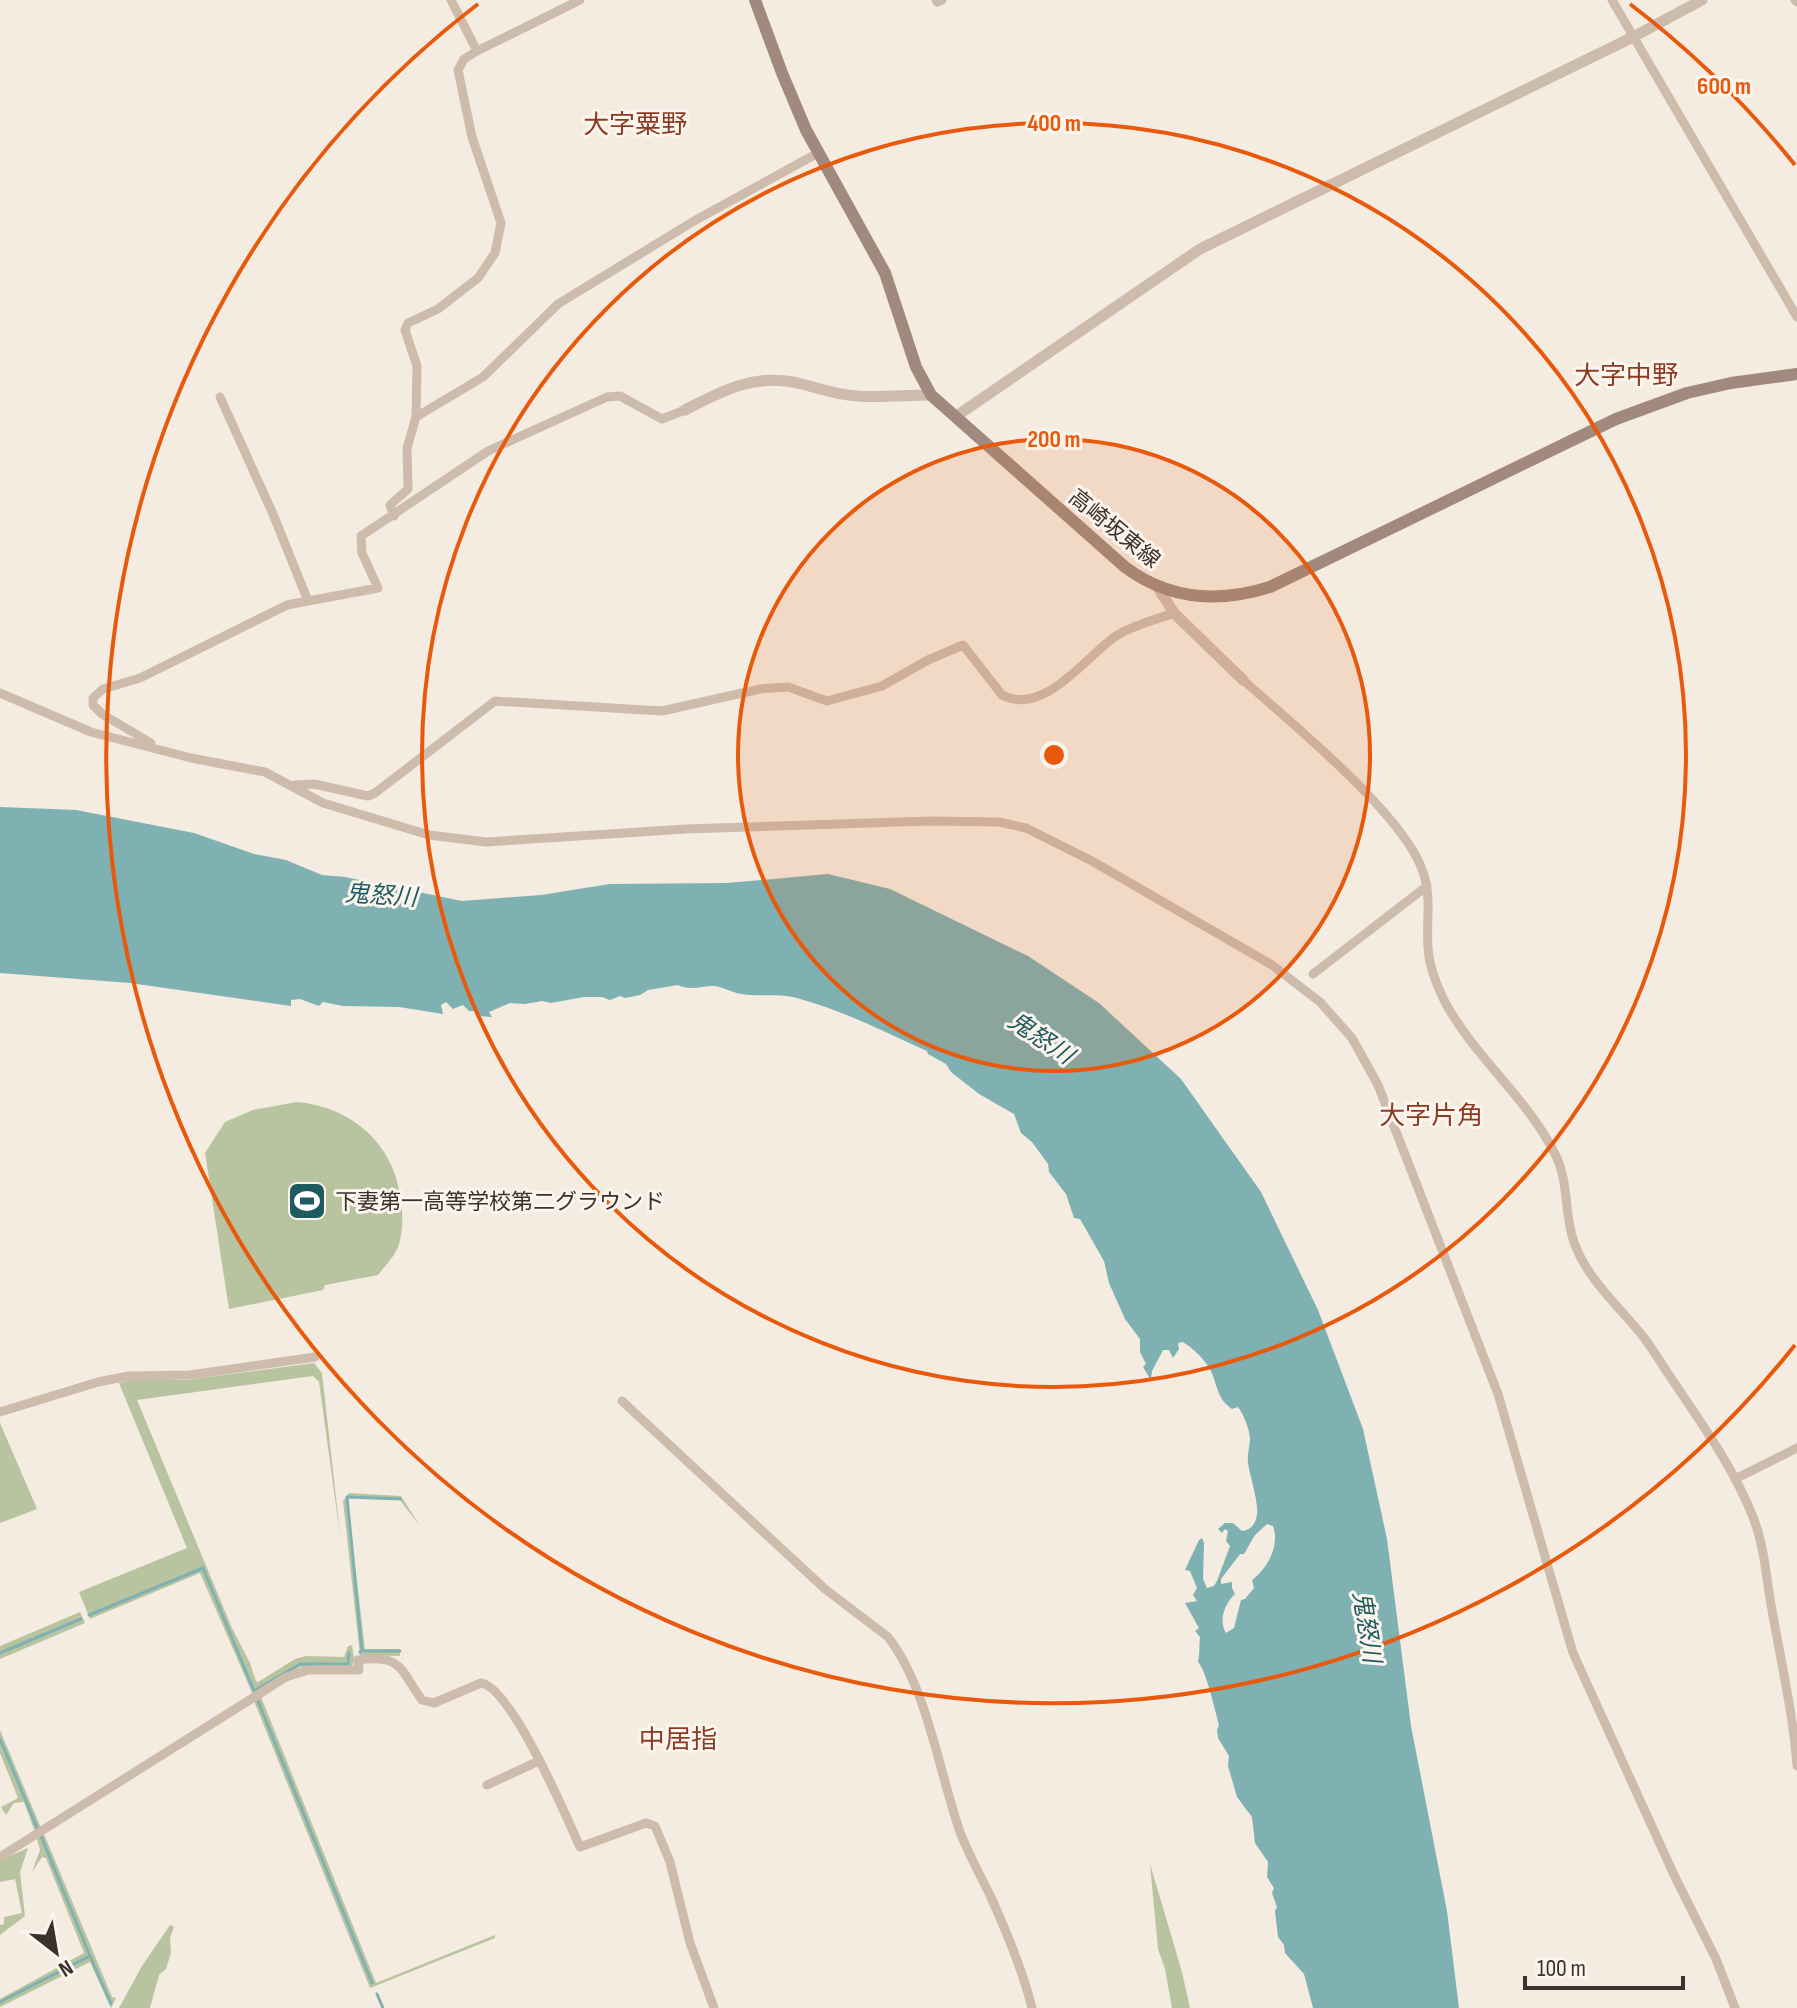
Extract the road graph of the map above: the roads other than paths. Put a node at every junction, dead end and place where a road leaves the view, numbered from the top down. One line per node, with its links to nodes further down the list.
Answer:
1 (451, 0): 7 (street)
2 (580, 0): 7 (street)
3 (755, 0): 8 (main road, 高崎坂東線)
4 (1612, 0): 6 (street)
5 (1702, 0): 6 (street)
6 (1633, 37): 9 (street); 15 (street)
7 (477, 51): 14 (street)
8 (818, 153): 11 (main road, 高崎坂東線); 14 (street)
9 (1797, 317)
10 (1797, 374): 17 (main road, 高崎坂東線)
11 (931, 395): 13 (street); 15 (main road, 高崎坂東線)
12 (220, 397): 18 (street)
13 (685, 410): 16 (street)
14 (416, 417): 16 (street)
15 (955, 417): 17 (main road, 高崎坂東線)
16 (394, 516): 18 (street)
17 (1157, 586): 19 (street)
18 (308, 601): 22 (street)
19 (1174, 613): 20 (street); 23 (street)
20 (1243, 680): 24 (street)
21 (0, 693): 22 (street)
22 (161, 749): 23 (street)
23 (294, 785): 37 (street)
24 (1427, 886): 25 (street); 30 (street)
25 (1313, 974)
26 (315, 1357): 28 (street)
27 (622, 1401): 36 (street)
28 (0, 1412)
29 (1797, 1448): 30 (street)
30 (1735, 1479): 32 (street)
31 (539, 1761): 33 (street); 34 (street); 35 (street)
32 (1797, 1766)
33 (487, 1785)
34 (0, 1857)
35 (714, 2008)
36 (1032, 2008)
37 (1735, 2008)

